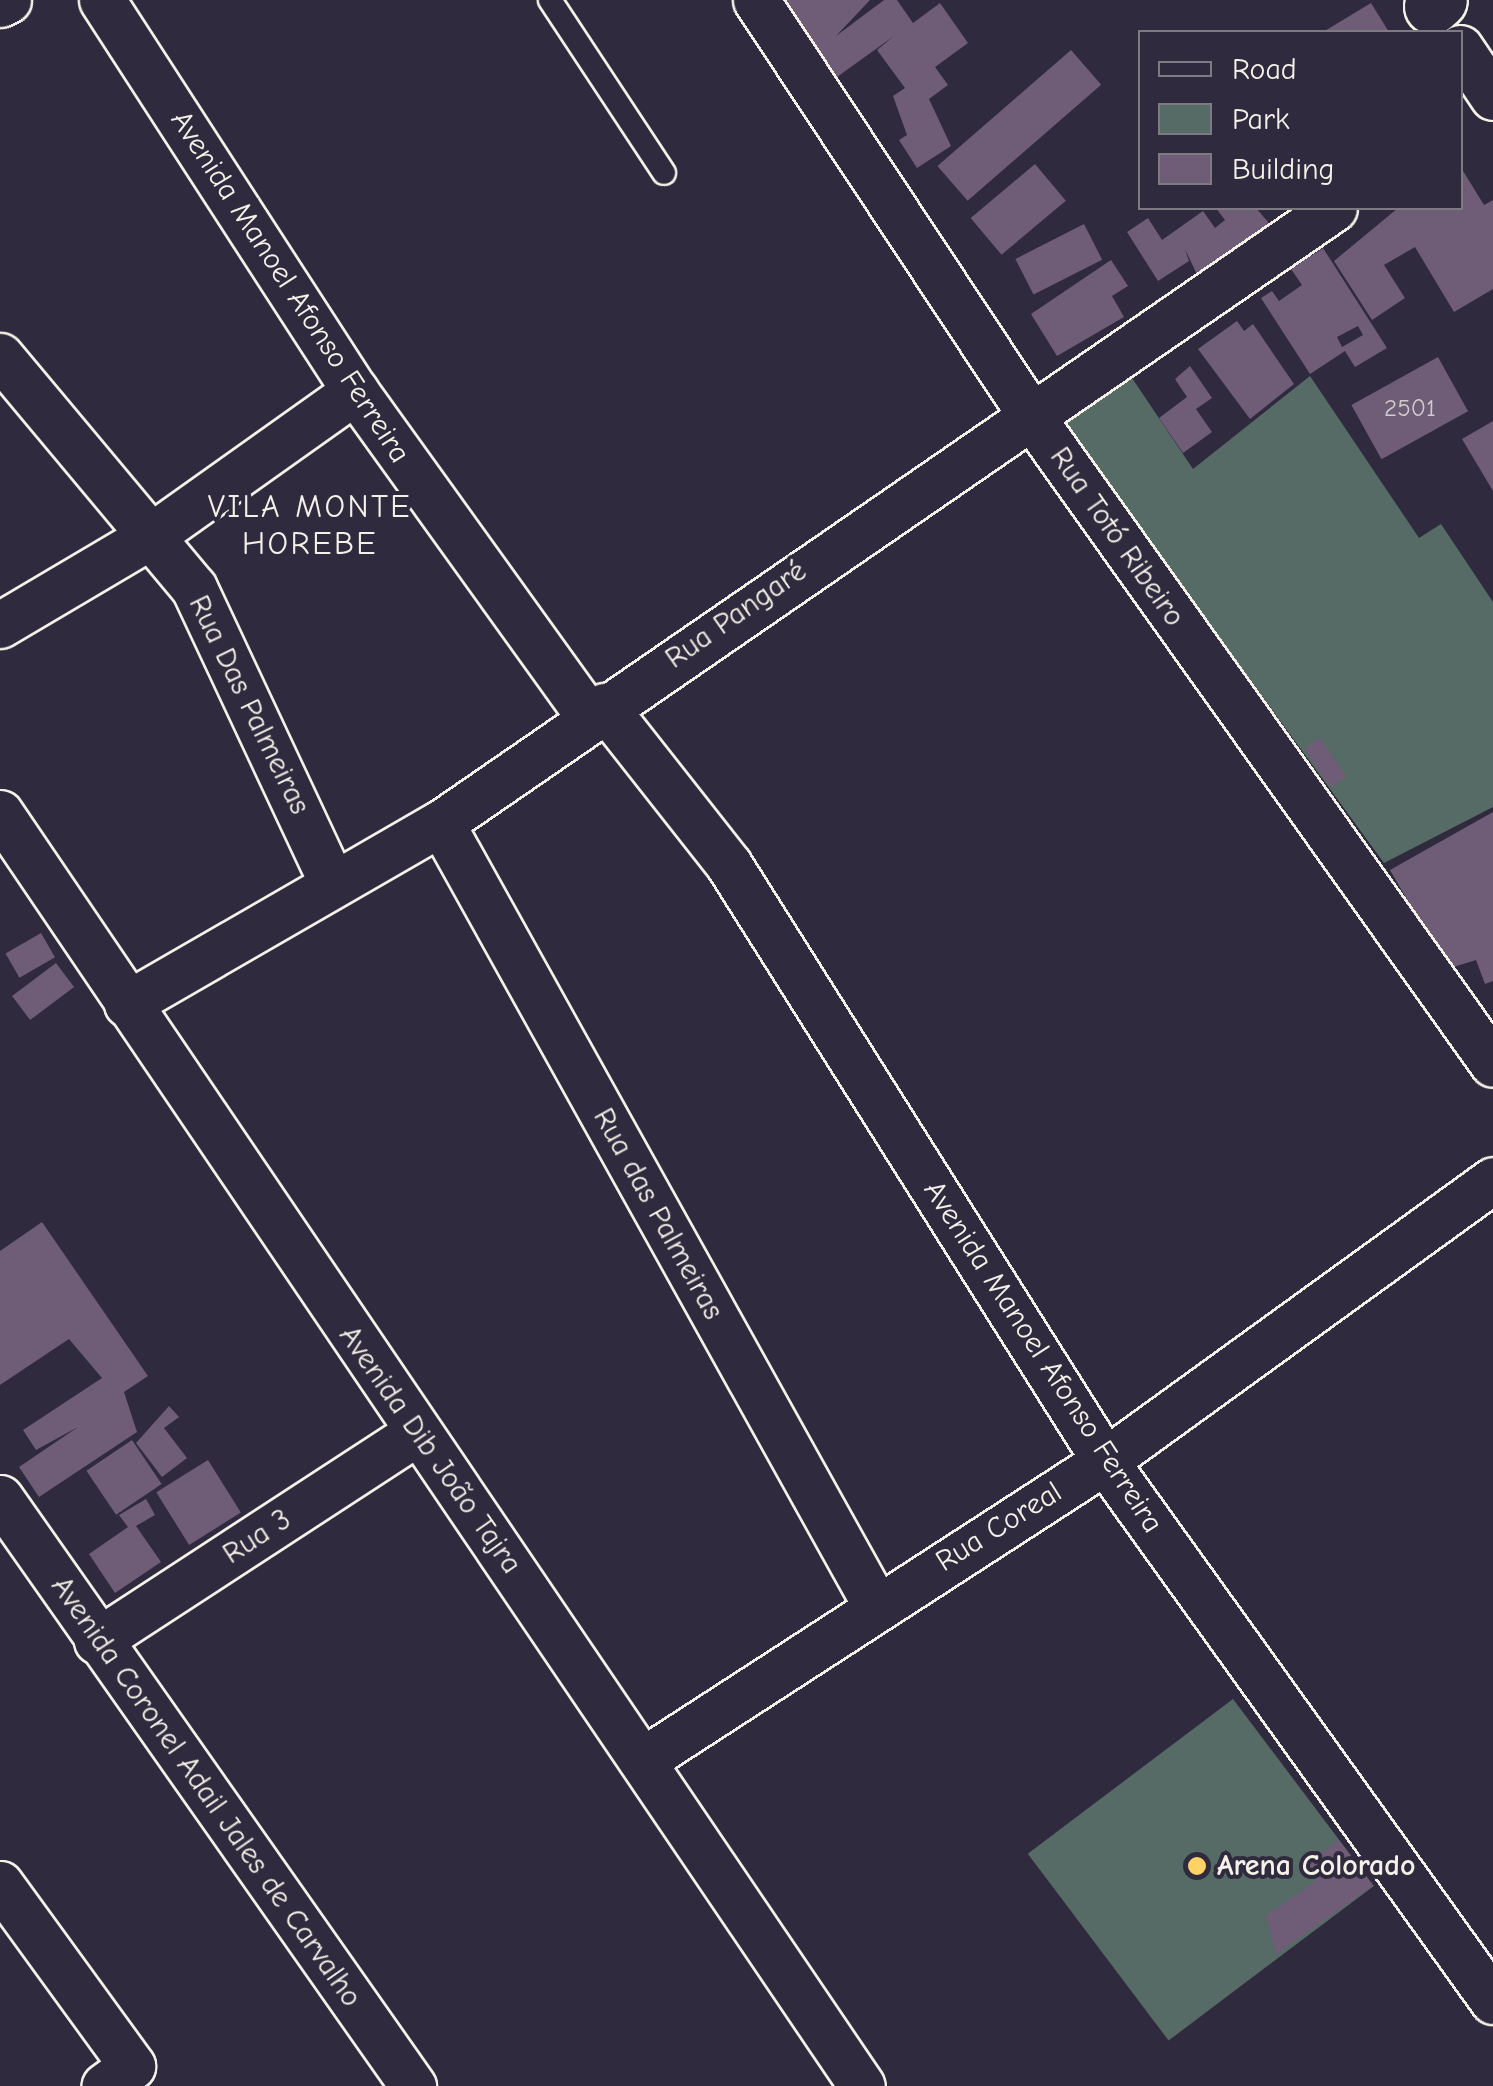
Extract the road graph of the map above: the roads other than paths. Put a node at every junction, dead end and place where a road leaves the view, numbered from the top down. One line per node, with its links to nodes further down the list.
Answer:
1 (8, 0): 5 (street)
2 (102, 0): 12 (street, Avenida Manoel Afonso Ferreira)
3 (550, 0): 9 (lane)
4 (756, 0): 13 (street, Rua Totó Ribeiro)
5 (0, 4)
6 (1463, 50): 7 (street)
7 (1492, 96): 8 (street)
8 (1463, 116)
9 (664, 173)
10 (1331, 210): 13 (street, Rua Pangaré)
11 (0, 356): 14 (street, Rua Das Palmeiras)
12 (355, 391): 14 (street); 16 (street, Avenida Manoel Afonso Ferreira)
13 (1029, 414): 16 (street, Rua Pangaré); 21 (street, Rua Totó Ribeiro)
14 (154, 534): 15 (street); 19 (street, Rua Das Palmeiras)
15 (0, 625)
16 (596, 711): 18 (street, Rua Pangaré); 24 (street, Avenida Manoel Afonso Ferreira)
17 (0, 813): 20 (street, Avenida Dib João Tajra)
18 (441, 823): 19 (street, Rua Pangaré); 26 (street, Rua das Palmeiras)
19 (331, 880): 20 (street, Rua Pangaré)
20 (127, 1004): 23 (street, Avenida Dib João Tajra)
21 (1493, 1064)
22 (1493, 1180): 24 (street, Rua Coreal)
23 (418, 1432): 27 (street, Rua 3); 28 (street, Avenida Dib João Tajra)
24 (1105, 1461): 26 (street, Rua Coreal); 30 (street, Avenida Manoel Afonso Ferreira)
25 (0, 1498): 27 (street, Avenida Coronel Adail Jales de Carvalho)
26 (875, 1604): 28 (street, Rua Coreal)
27 (97, 1642): 32 (street, Avenida Coronel Adail Jales de Carvalho)
28 (644, 1759): 33 (street, Avenida Dib João Tajra)
29 (0, 1884): 31 (street)
30 (1493, 2001)
31 (118, 2076)
32 (413, 2086)
33 (862, 2086)

